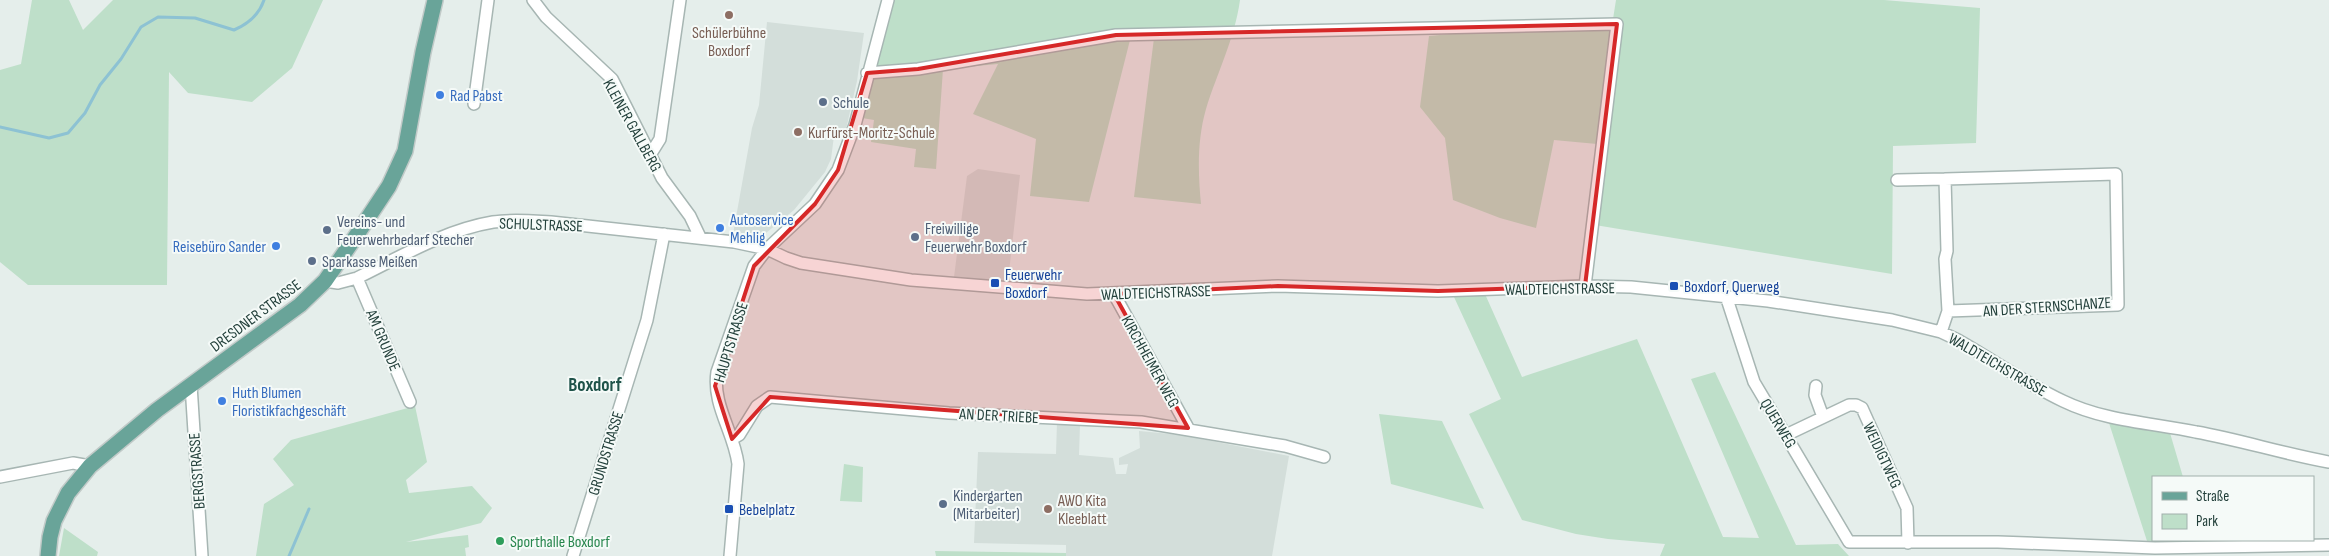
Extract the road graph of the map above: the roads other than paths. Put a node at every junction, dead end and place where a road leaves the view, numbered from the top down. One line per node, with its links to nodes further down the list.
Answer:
1 (435, 0): 15 (main road, DRESDNER STRASSE)
2 (488, 0): 7 (street)
3 (533, 0): 8 (street, KLEINER GALLBERG)
4 (680, 0): 8 (street)
5 (888, 0): 6 (street, HAUPTSTRASSE)
6 (867, 73): 13 (street, HAUPTSTRASSE); 16 (street)
7 (474, 104)
8 (650, 155): 12 (street, KLEINER GALLBERG)
9 (1945, 179): 10 (street, AN DER STERNSCHANZE); 19 (street); 19 (street, AN DER STERNSCHANZE)
10 (1897, 180)
11 (664, 234): 12 (street, SCHULSTRASSE); 14 (street, SCHULSTRASSE); 36 (street, GRUNDSTRASSE)
12 (700, 237): 13 (street, SCHULSTRASSE)
13 (767, 249): 17 (street, WALDTEICHSTRASSE); 27 (street, HAUPTSTRASSE)
14 (357, 278): 15 (street, SCHULSTRASSE); 23 (street, AM GRUNDE)
15 (325, 281): 21 (main road, DRESDNER STRASSE)
16 (1585, 286): 17 (street, WALDTEICHSTRASSE); 18 (street, WALDTEICHSTRASSE)
17 (1114, 294): 25 (street, KIRCHHEIMER WEG)
18 (1726, 296): 20 (street, WALDTEICHSTRASSE); 26 (street, QUERWEG)
19 (1948, 311): 20 (street)
20 (1941, 332): 29 (street, WALDTEICHSTRASSE)
21 (191, 385): 30 (main road, DRESDNER STRASSE); 35 (street, BERGSTRASSE)
22 (1816, 386): 24 (street)
23 (410, 402)
24 (1823, 417): 26 (street, WEIDIGTWEG); 32 (street, WEIDIGTWEG)
25 (1185, 428): 27 (street, AN DER TRIEBE); 28 (street, AN DER TRIEBE)
26 (1786, 435): 32 (street, QUERWEG)
27 (732, 439): 37 (street, HAUPTSTRASSE)
28 (1324, 457)
29 (2329, 462)
30 (90, 466): 31 (street); 34 (main road, DRESDNER STRASSE)
31 (0, 476)
32 (1908, 543): 33 (street)
33 (2329, 545)
34 (48, 556)
35 (202, 556)
36 (573, 556)
37 (730, 556)

